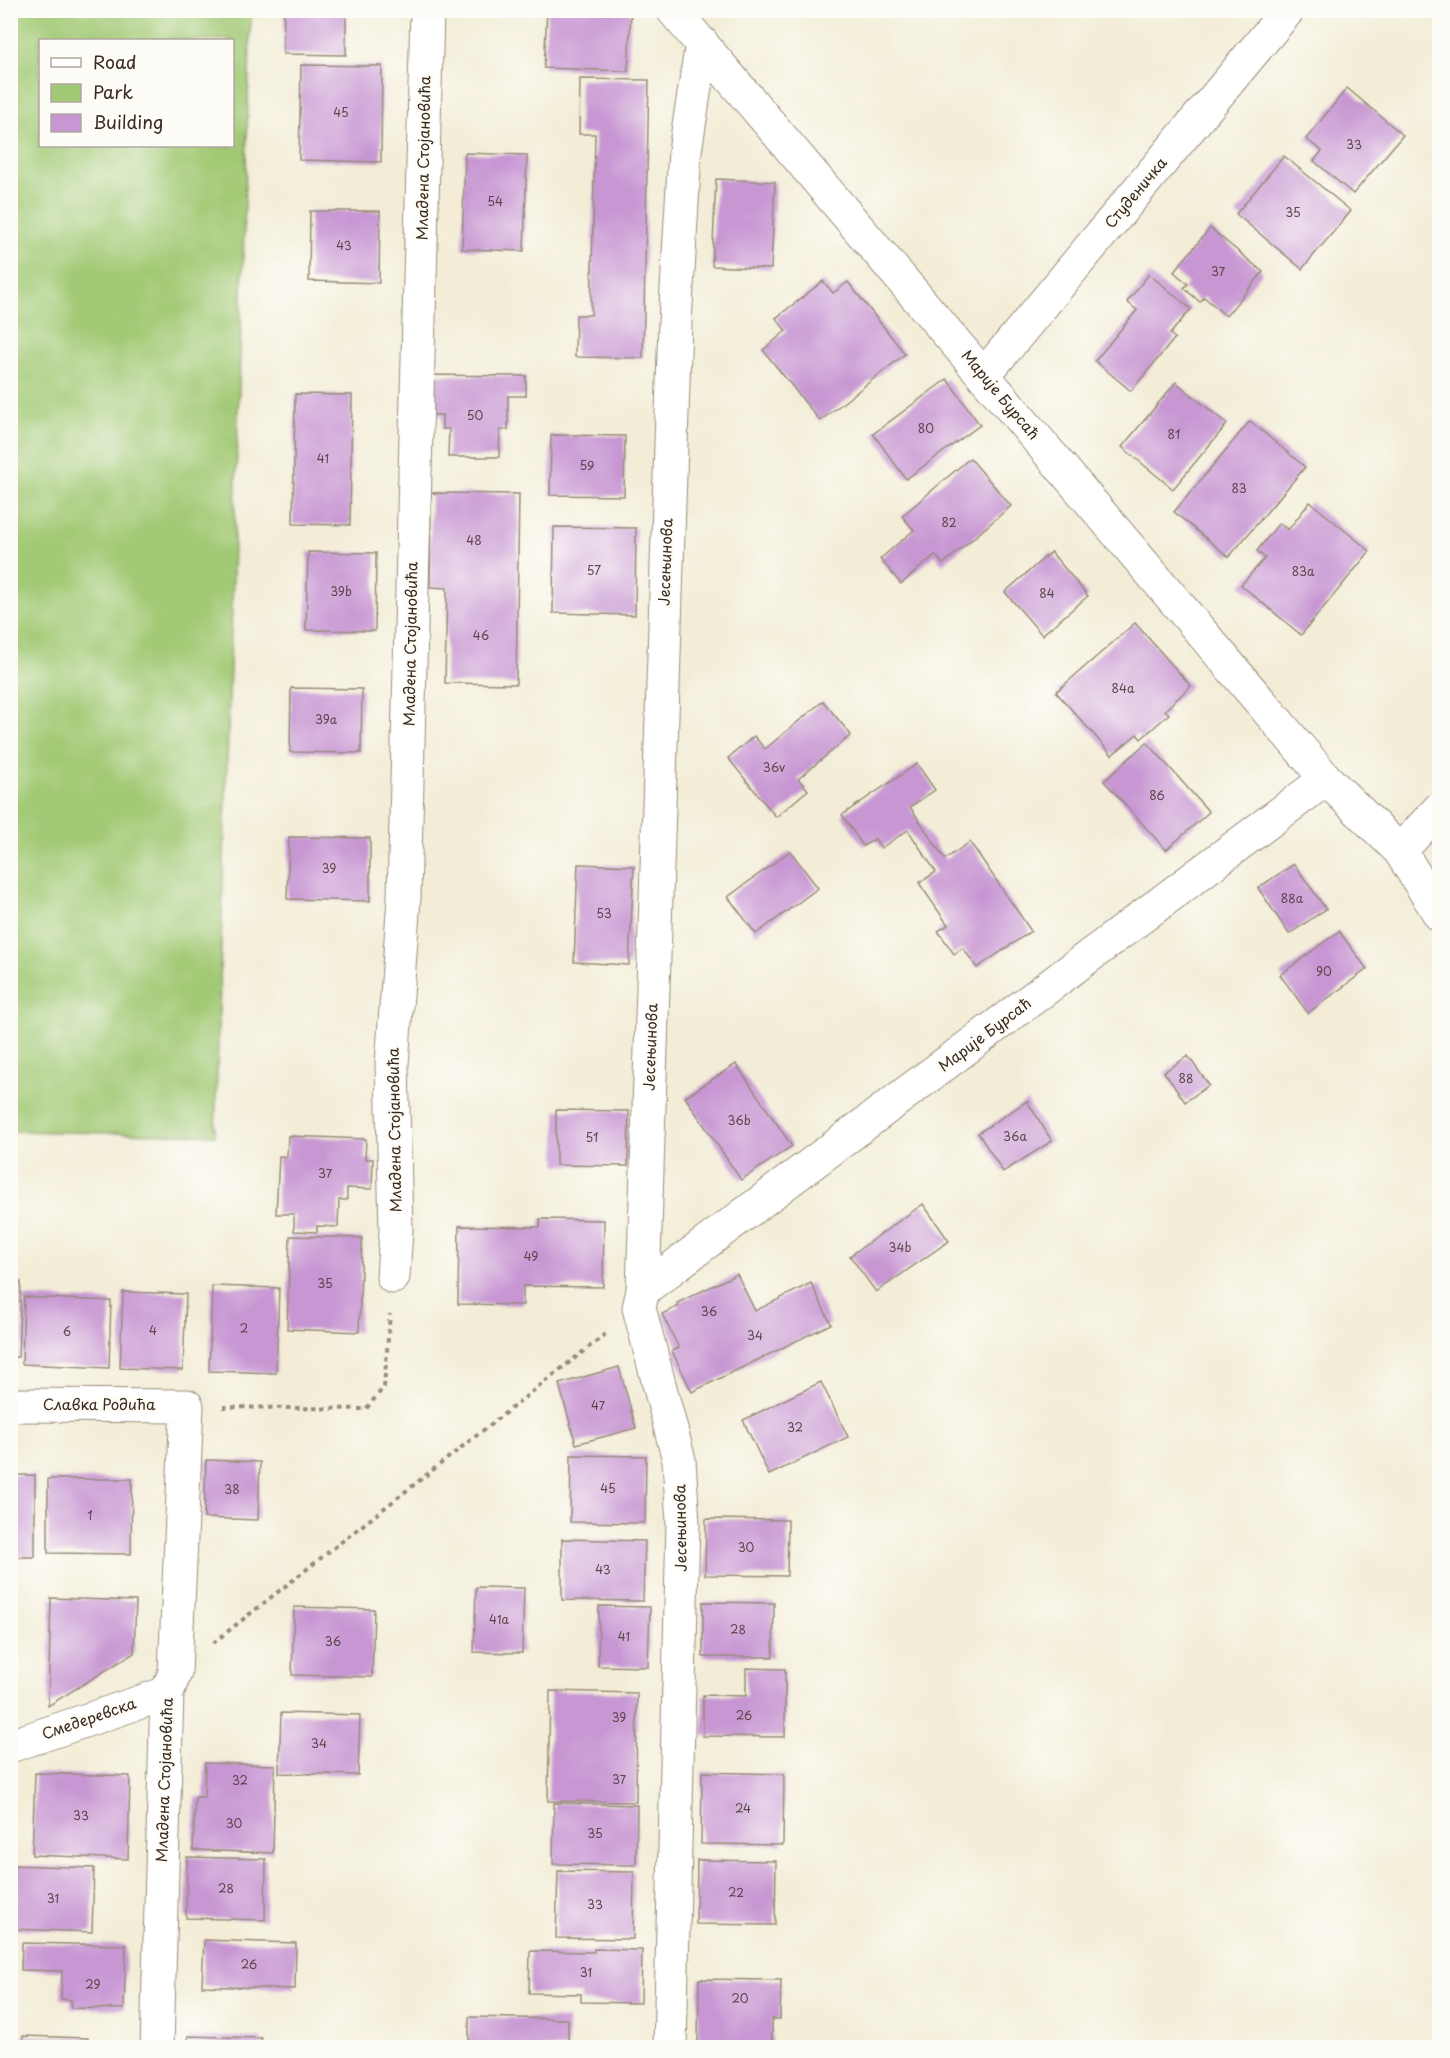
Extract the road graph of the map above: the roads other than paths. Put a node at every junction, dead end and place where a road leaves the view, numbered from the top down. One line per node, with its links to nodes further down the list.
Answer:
1 (427, 10): 10 (street, Младена Стојановића)
2 (674, 10): 4 (street, Марије Бурсаћ)
3 (1288, 10): 5 (street, Студеничка)
4 (702, 43): 5 (street, Марије Бурсаћ); 11 (street, Јесењинова)
5 (984, 375): 6 (street, Марије Бурсаћ)
6 (1326, 780): 8 (street, Марије Бурсаћ); 11 (street, Марије Бурсаћ)
7 (1440, 808): 8 (street)
8 (1400, 851): 9 (street, Марије Бурсаћ)
9 (1440, 915)
10 (393, 1277)
11 (641, 1299): 17 (street, Јесењинова)
12 (10, 1405): 13 (street, Славка Родића)
13 (187, 1406): 14 (street, Младена Стојановића)
14 (171, 1682): 15 (street, Смедеревска); 16 (street, Младена Стојановића)
15 (10, 1746)
16 (157, 2048)
17 (670, 2048)

